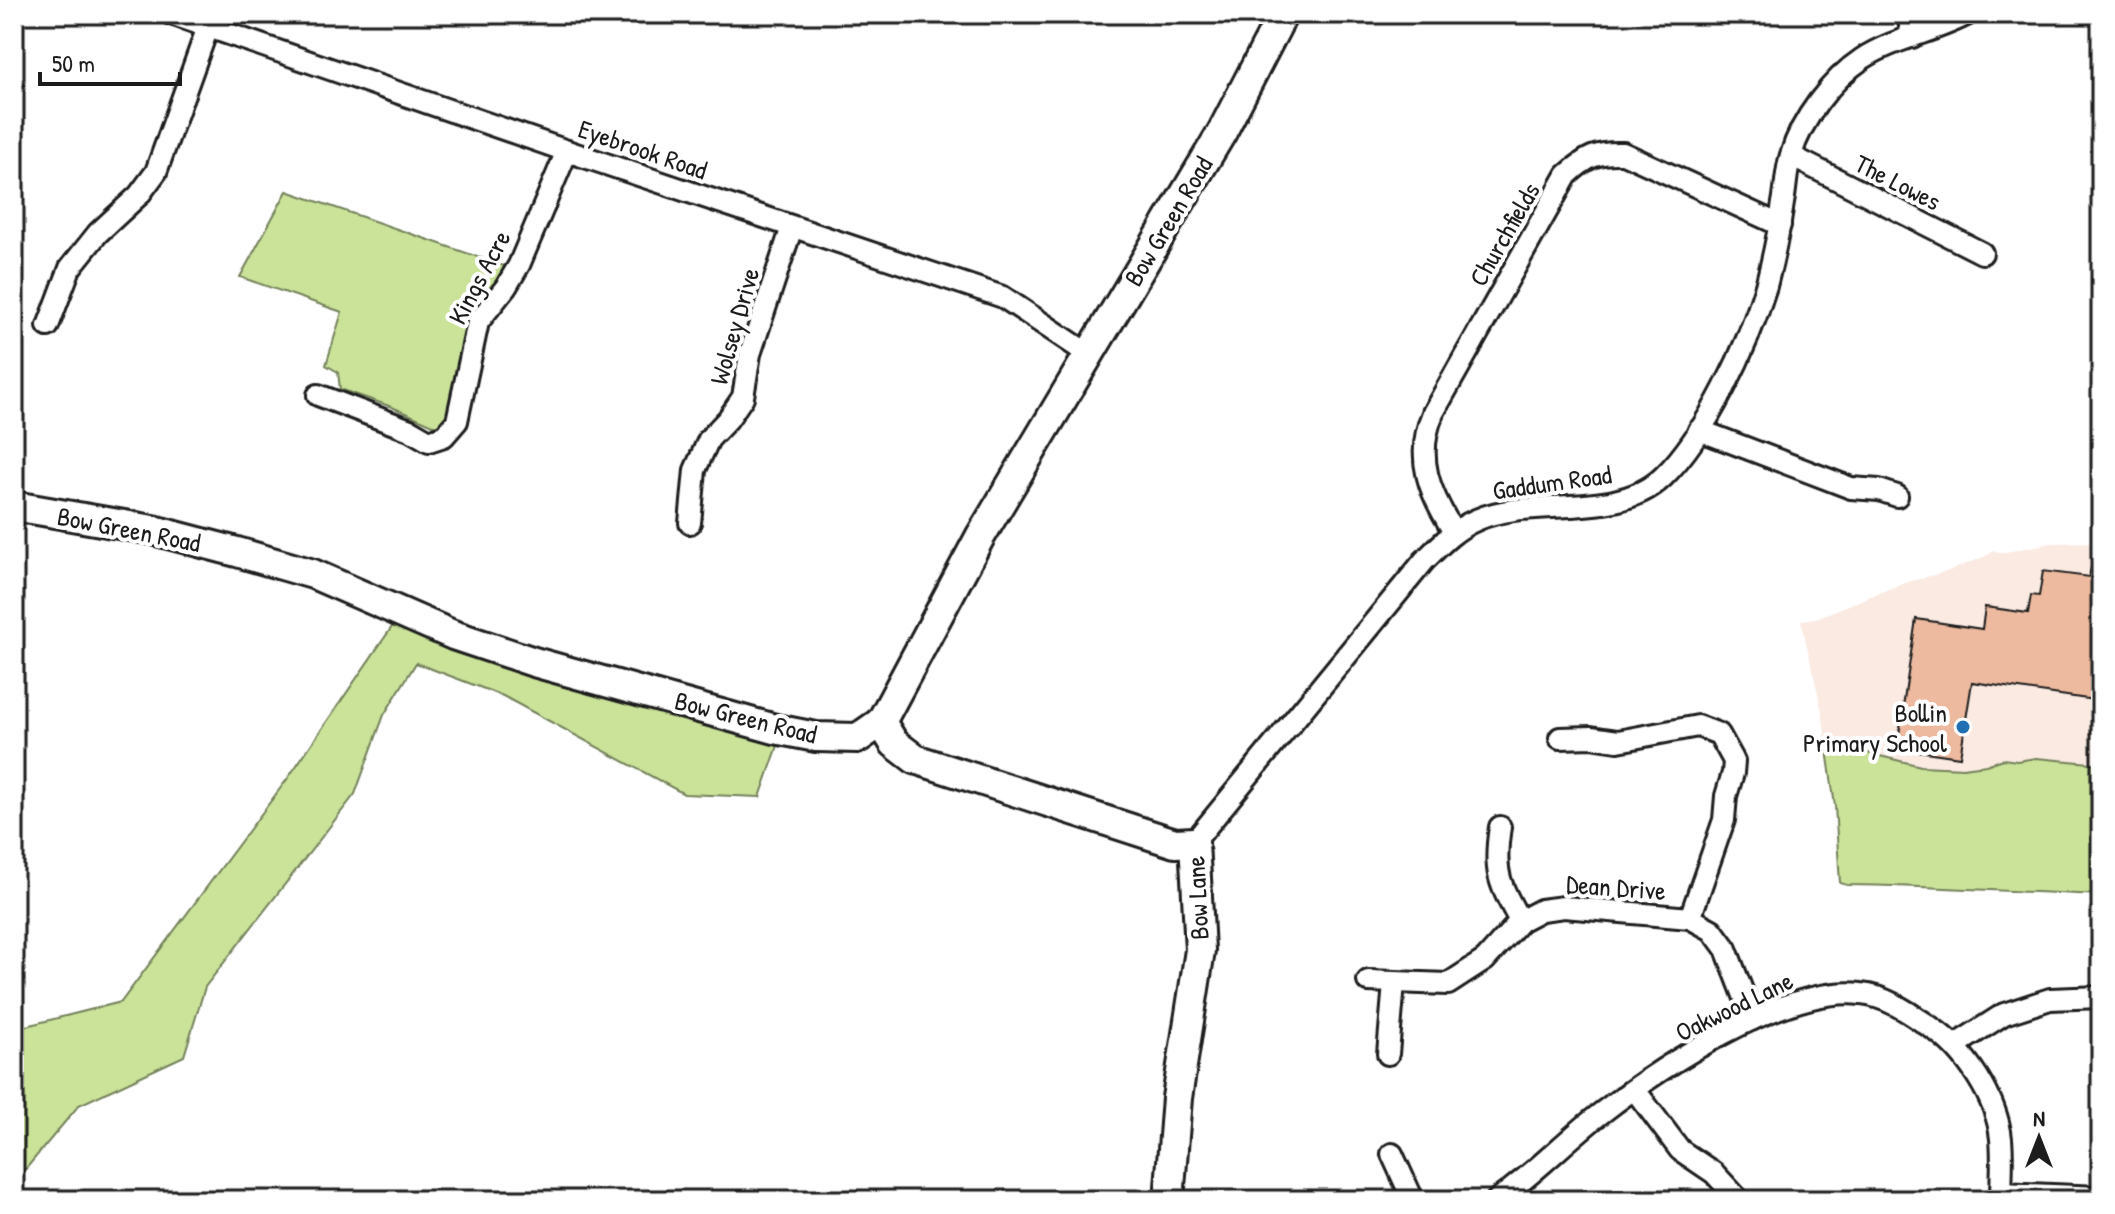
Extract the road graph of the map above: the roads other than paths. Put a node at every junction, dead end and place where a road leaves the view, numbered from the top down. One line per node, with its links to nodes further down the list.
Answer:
1 (171, 14): 5 (street, Eyebrook Road)
2 (1283, 14): 13 (main road, Bow Green Road)
3 (1908, 14): 6 (street)
4 (1968, 14): 6 (street, Gaddum Road)
5 (208, 27): 7 (street, Eyebrook Road); 12 (street)
6 (1912, 37): 8 (street, Gaddum Road)
7 (567, 151): 10 (street, Eyebrook Road); 14 (street, Kings Acre)
8 (1791, 156): 9 (street, Gaddum Road); 11 (street, The Lowes)
9 (1780, 225): 15 (street, Gaddum Road); 19 (street, Churchfields)
10 (792, 227): 13 (street, Eyebrook Road); 18 (street, Wolsey Drive)
11 (1982, 253)
12 (48, 326)
13 (1088, 354): 20 (main road, Bow Green Road)
14 (318, 395)
15 (1699, 430): 16 (street); 19 (street, Gaddum Road)
16 (1897, 496)
17 (14, 506): 20 (main road, Bow Green Road)
18 (690, 523)
19 (1454, 532): 23 (street, Gaddum Road)
20 (881, 722): 23 (main road, Bow Lane)
21 (1560, 738): 24 (street)
22 (1500, 827): 25 (street)
23 (1194, 842): 37 (main road, Bow Lane)
24 (1690, 918): 25 (street, Dean Drive); 29 (street, Dean Drive)
25 (1520, 921): 27 (street, Dean Drive)
26 (1368, 981): 27 (street, Dean Drive)
27 (1394, 983): 31 (street)
28 (2101, 997): 30 (street)
29 (1753, 1019): 30 (street, Oakwood Lane); 32 (street, Oakwood Lane)
30 (1954, 1046): 34 (street, Oakwood Lane)
31 (1388, 1054)
32 (1635, 1090): 36 (street, Oakwood Lane); 39 (street)
33 (1392, 1154): 38 (street)
34 (2001, 1196): 35 (street)
35 (2101, 1197)
36 (1501, 1199)
37 (1169, 1200)
38 (1413, 1200)
39 (1739, 1200)

